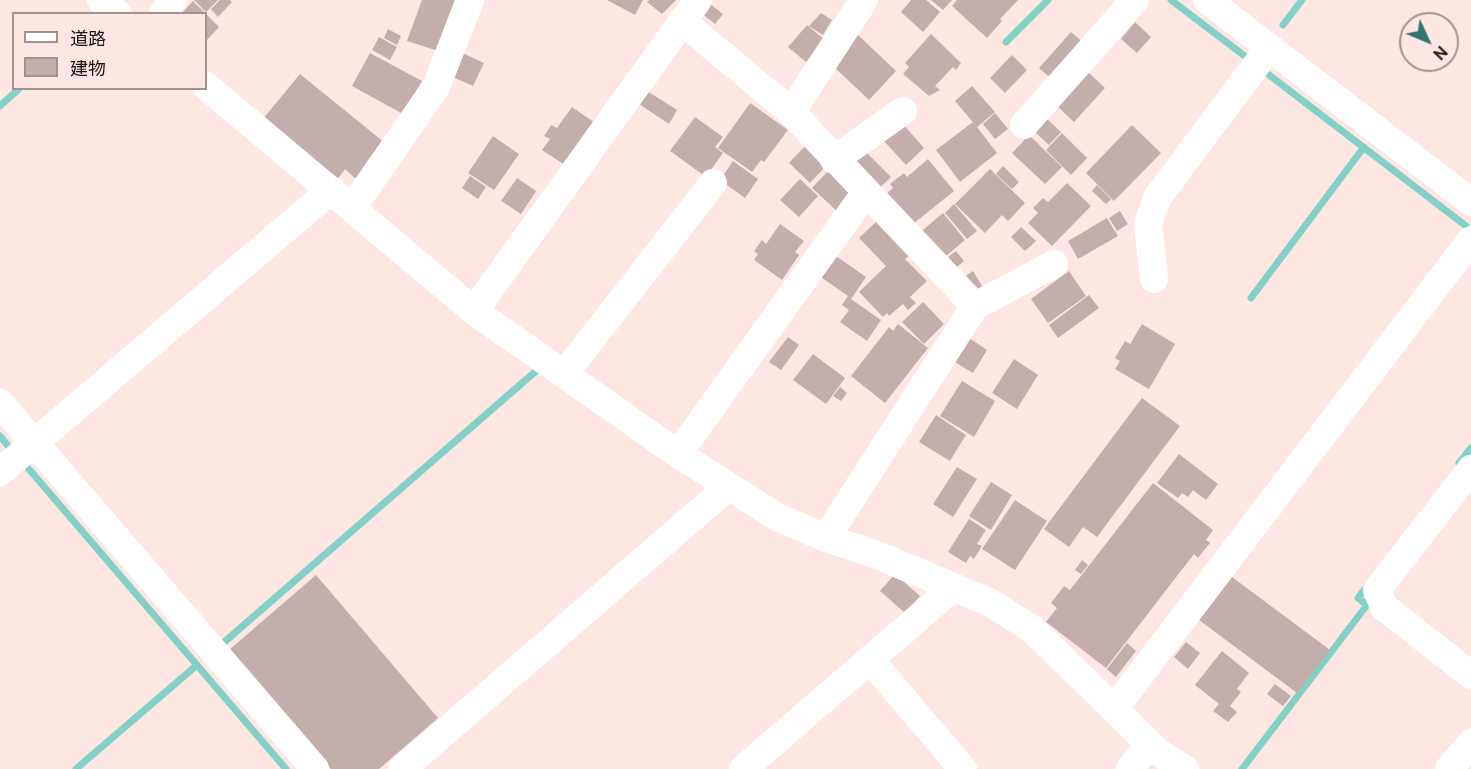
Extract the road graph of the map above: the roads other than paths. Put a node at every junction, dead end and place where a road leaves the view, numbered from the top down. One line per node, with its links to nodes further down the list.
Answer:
1 (101, 0): 7 (street)
2 (470, 0): 18 (street)
3 (864, 0): 11 (street)
4 (1135, 0): 12 (street)
5 (1207, 0): 8 (street)
6 (690, 11): 11 (street); 23 (street)
7 (116, 12)
8 (1269, 48): 17 (street); 21 (street)
9 (207, 87): 15 (street)
10 (903, 111): 13 (street)
11 (791, 112): 13 (street)
12 (1024, 125)
13 (834, 159): 16 (street)
14 (713, 183): 24 (street)
15 (331, 190): 18 (street); 27 (street)
16 (866, 192): 22 (street); 26 (street)
17 (1471, 202)
18 (352, 208): 23 (street)
19 (1471, 240): 34 (street)
20 (1054, 264): 22 (street)
21 (1154, 279)
22 (975, 306): 30 (street)
23 (474, 311): 24 (street)
24 (565, 373): 26 (street)
25 (0, 403): 27 (street)
26 (678, 454): 29 (street)
27 (16, 458): 37 (street)
28 (1471, 469): 33 (street)
29 (728, 487): 30 (street); 38 (street)
30 (826, 538): 31 (street)
31 (954, 587): 32 (street); 34 (street)
32 (870, 660): 39 (street); 40 (street)
33 (1471, 675)
34 (1114, 709): 36 (street)
35 (1471, 743): 43 (street)
36 (1149, 744): 41 (street); 42 (street)
37 (315, 769)
38 (402, 769)
39 (743, 769)
40 (963, 769)
41 (1130, 769)
42 (1185, 769)
43 (1449, 769)

